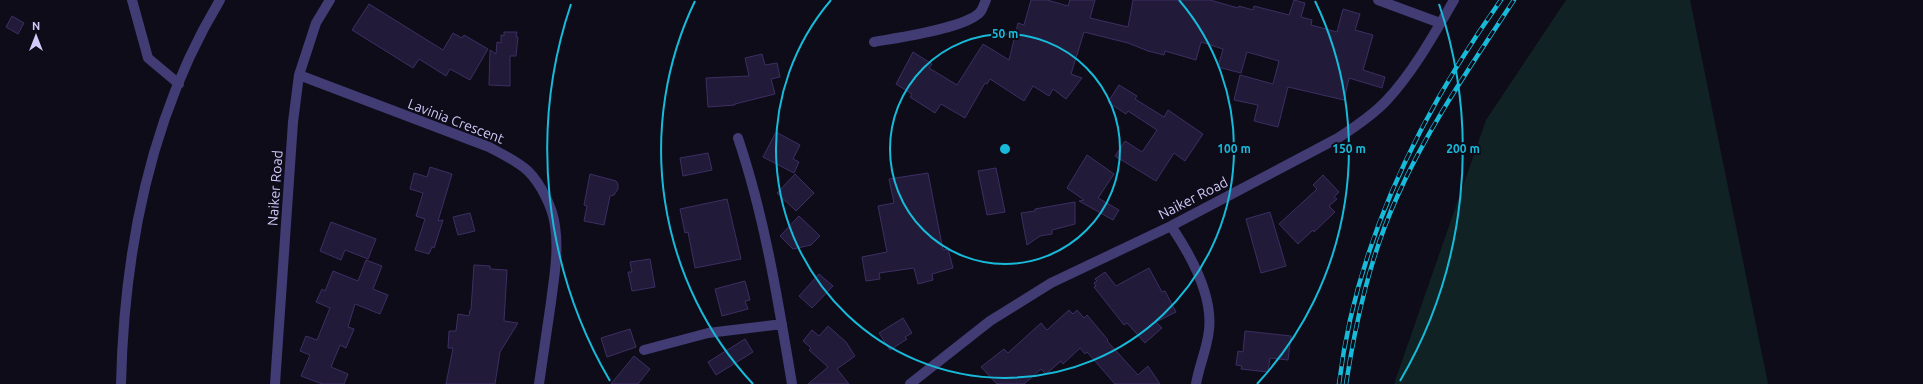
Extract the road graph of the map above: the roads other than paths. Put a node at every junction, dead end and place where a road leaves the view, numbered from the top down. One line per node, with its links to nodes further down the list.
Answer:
1 (132, 0): 10 (street)
2 (220, 0): 10 (street)
3 (330, 0): 9 (street, Naiker Road)
4 (986, 0): 8 (street)
5 (1378, 0): 7 (street)
6 (1454, 0): 7 (street, Naiker Road)
7 (1440, 23): 12 (street, Naiker Road)
8 (874, 42)
9 (299, 75): 16 (street, Naiker Road); 17 (street, Lavinia Crescent)
10 (179, 84): 15 (street)
11 (738, 138): 13 (street)
12 (1171, 226): 19 (street, Naiker Road); 20 (street)
13 (782, 324): 14 (street); 18 (street)
14 (644, 350)
15 (121, 384)
16 (275, 384)
17 (539, 384)
18 (792, 384)
19 (910, 384)
20 (1196, 384)

